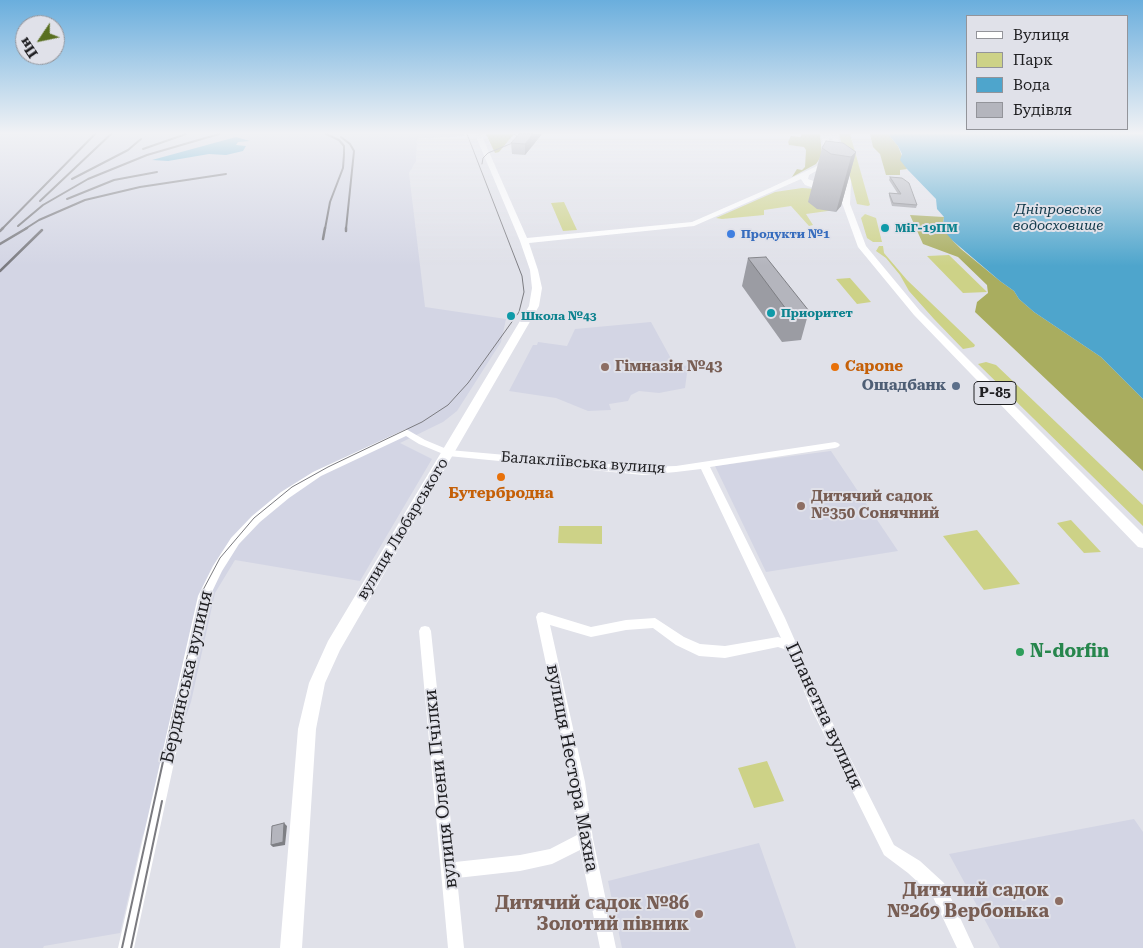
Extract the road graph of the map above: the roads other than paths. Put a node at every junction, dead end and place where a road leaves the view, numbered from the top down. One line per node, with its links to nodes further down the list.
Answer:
1 (497, 178): 10 (main road, вулиця Любарського)
2 (797, 178): 8 (main road)
3 (804, 178): 7 (main road)
4 (841, 178): 6 (main road)
5 (846, 178): 6 (main road, Р-85)
6 (847, 182): 7 (main road); 9 (main road, Р-85)
7 (821, 188): 8 (main road); 9 (main road)
8 (773, 190): 10 (main road)
9 (847, 204): 14 (main road, Р-85)
10 (524, 241): 12 (main road, вулиця Любарського)
11 (835, 445): 13 (street, Балакліївська вулиця)
12 (448, 453): 13 (street, Балакліївська вулиця); 19 (street, Бердянська вулиця); 20 (main road, вулиця Любарського)
13 (704, 465): 16 (street, Планетна вулиця)
14 (1143, 543)
15 (425, 631): 18 (street, вулиця Олени Пчілки)
16 (790, 646): 17 (street, вулиця Нестора Махна); 23 (street, Планетна вулиця)
17 (585, 839): 18 (street); 22 (street, вулиця Нестора Махна)
18 (449, 871): 21 (street, вулиця Олени Пчілки)
19 (126, 948)
20 (291, 948)
21 (456, 948)
22 (608, 948)
23 (966, 948)

